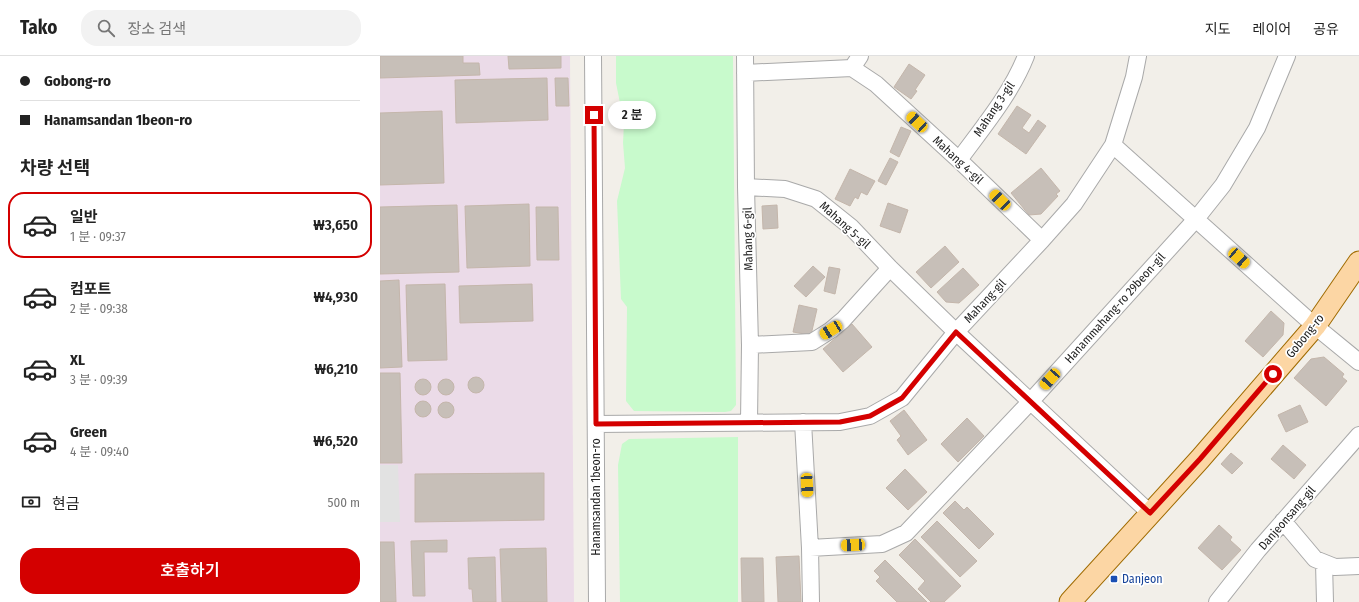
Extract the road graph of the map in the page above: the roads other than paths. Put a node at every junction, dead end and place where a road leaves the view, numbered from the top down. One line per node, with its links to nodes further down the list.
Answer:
1 (593, 56): 22 (street, Hanamsandan 1beon-ro)
2 (745, 56): 7 (street, Mahang 6-gil)
3 (1026, 56): 9 (street, Mahang 3-gil)
4 (1138, 56): 8 (street, Mahang-gil)
5 (1287, 56): 11 (street, Hanammahang-ro 29beon-gil)
6 (856, 62): 7 (street, Mahang 4-gil); 9 (street, Mahang 4-gil)
7 (746, 73): 10 (street, Mahang 6-gil)
8 (1112, 145): 11 (street); 12 (street, Mahang-gil)
9 (959, 160): 12 (street, Mahang 4-gil)
10 (746, 187): 14 (street, Mahang 5-gil); 17 (street, Mahang 6-gil)
11 (1196, 219): 15 (street); 19 (street, Hanammahang-ro 29beon-gil)
12 (1042, 240): 16 (street, Mahang-gil)
13 (1359, 262): 15 (main road, Gobong-ro)
14 (890, 268): 16 (street, Mahang 5-gil); 17 (street)
15 (1315, 326): 18 (street); 24 (main road, Gobong-ro)
16 (956, 332): 19 (street, Mahang 5-gil); 21 (street, Mahang-gil)
17 (750, 345): 20 (street, Mahang 6-gil)
18 (1359, 362)
19 (1030, 402): 24 (street, Mahang 5-gil); 26 (street, Hanammahang-ro 29beon-gil)
20 (749, 422): 21 (street, Mahang-gil); 22 (street, Mahang-gil)
21 (803, 422): 26 (street)
22 (596, 424): 29 (street, Hanamsandan 1beon-ro)
23 (1359, 435): 25 (street, Danjeonsang-gil)
24 (1150, 513): 31 (main road, Gobong-ro)
25 (1283, 521): 27 (street); 32 (street, Danjeonsang-gil)
26 (810, 548): 30 (street)
27 (1324, 563): 28 (street); 33 (street)
28 (1359, 566)
29 (597, 602)
30 (810, 602)
31 (1070, 602)
32 (1217, 602)
33 (1325, 602)

